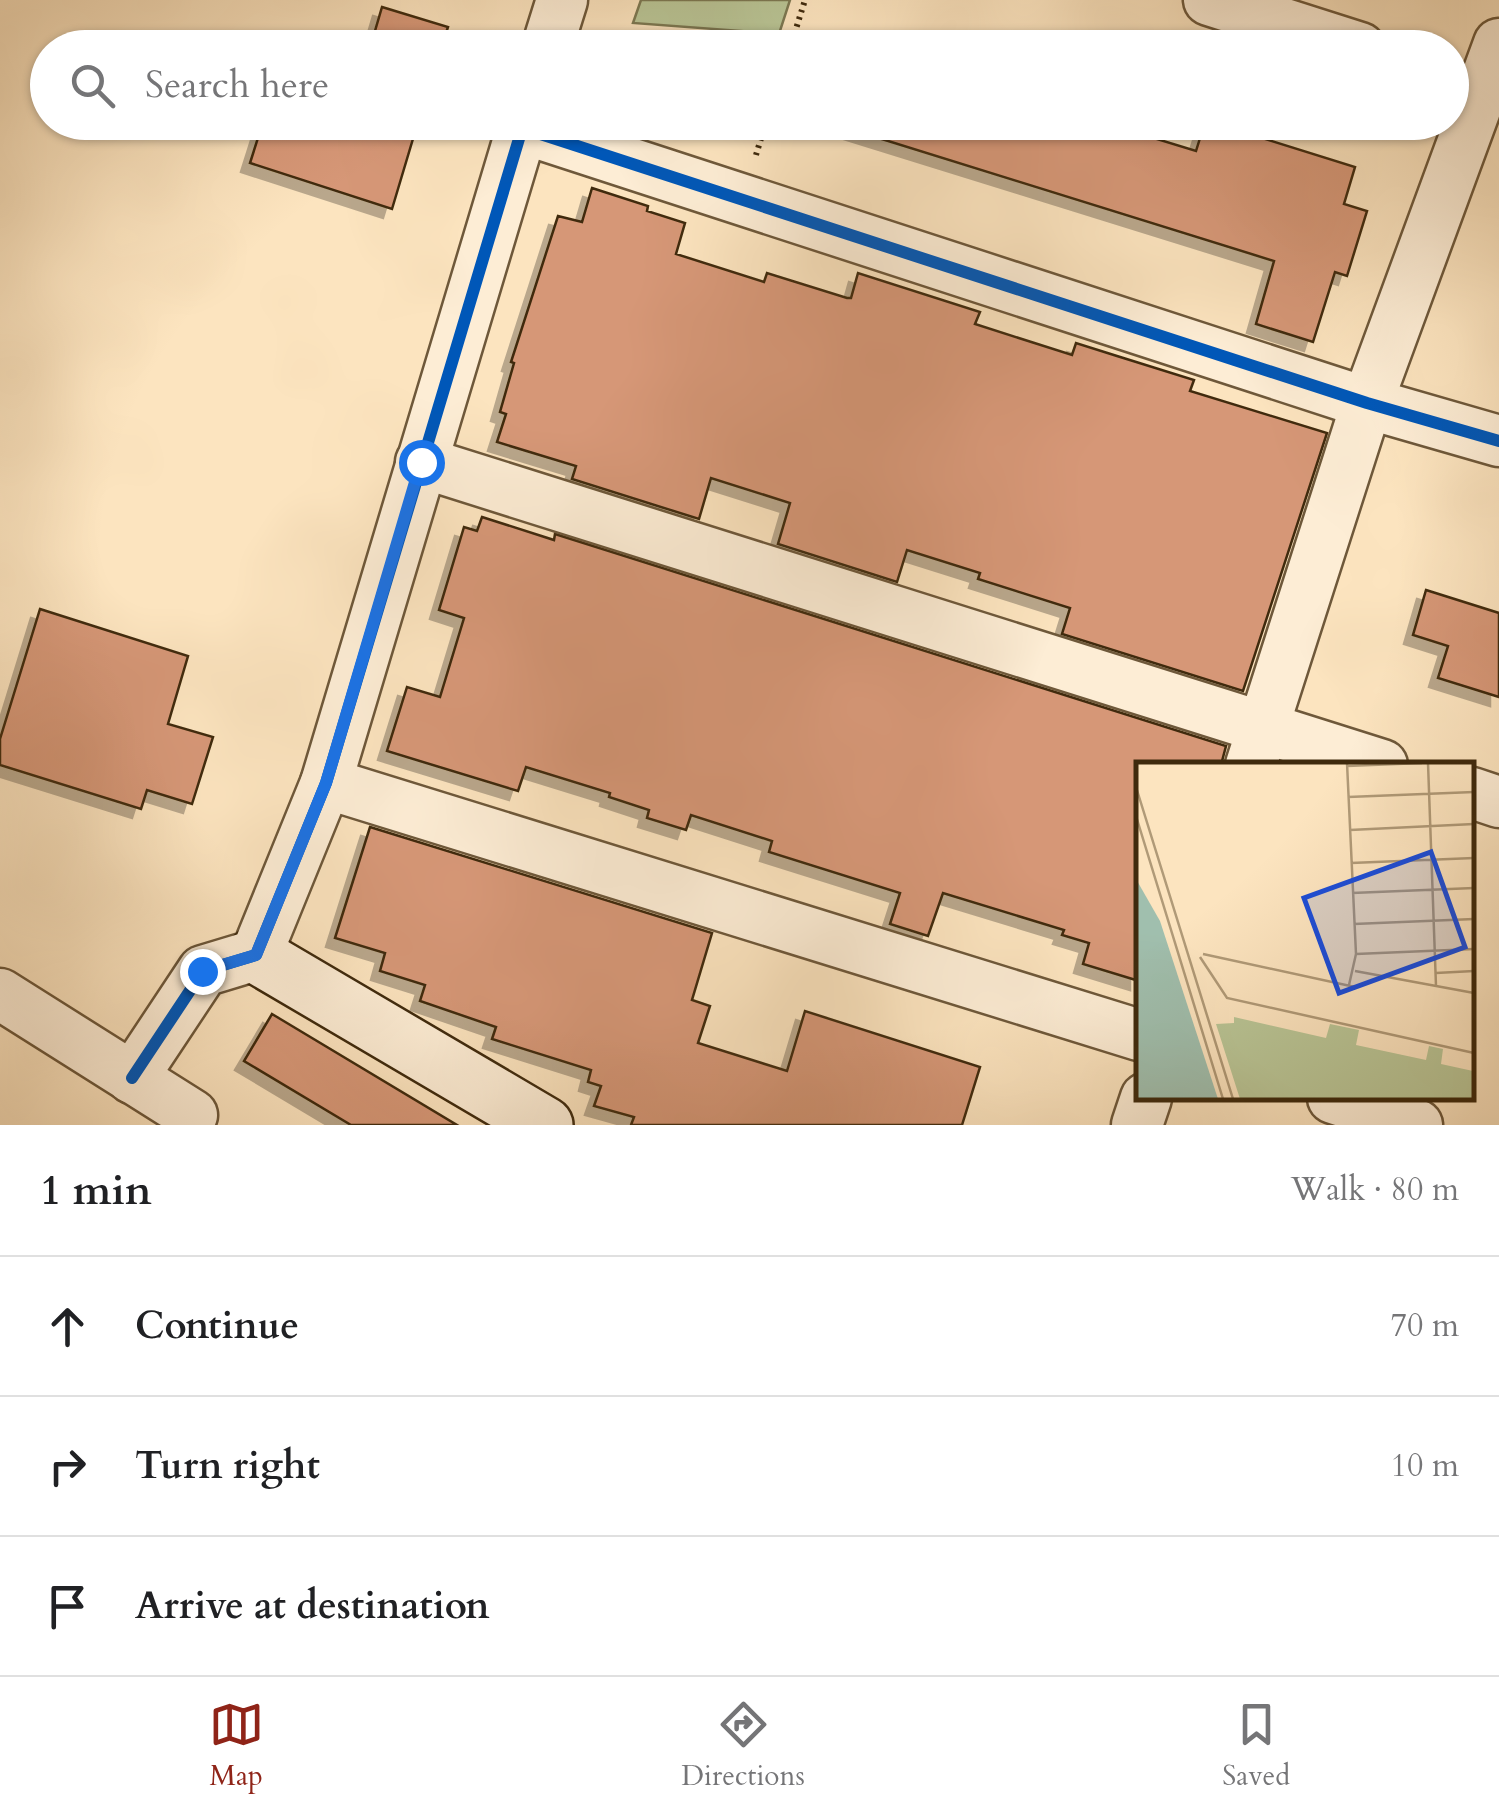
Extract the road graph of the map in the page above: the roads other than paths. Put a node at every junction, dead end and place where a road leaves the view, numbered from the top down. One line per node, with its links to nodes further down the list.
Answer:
1 (562, 0): 3 (street)
2 (1209, 0): 4 (street)
3 (553, 30)
4 (1303, 30)
5 (1484, 75): 6 (street)
6 (1469, 117)
7 (518, 140): 12 (street)
8 (569, 140): 10 (street)
9 (1461, 140): 10 (street)
10 (1367, 403): 11 (street); 13 (street)
11 (1499, 441)
12 (421, 462): 13 (street); 15 (street)
13 (1256, 747): 14 (street)
14 (1361, 762)
15 (326, 783): 18 (street); 20 (street)
16 (1474, 794): 17 (street)
17 (1499, 802)
18 (256, 955): 21 (street); 25 (street)
19 (0, 994): 21 (street)
20 (1136, 1034)
21 (132, 1078): 24 (street)
22 (1145, 1100): 26 (street)
23 (1338, 1100): 27 (street)
24 (192, 1115)
25 (545, 1125)
26 (1138, 1125)
27 (1417, 1125)

